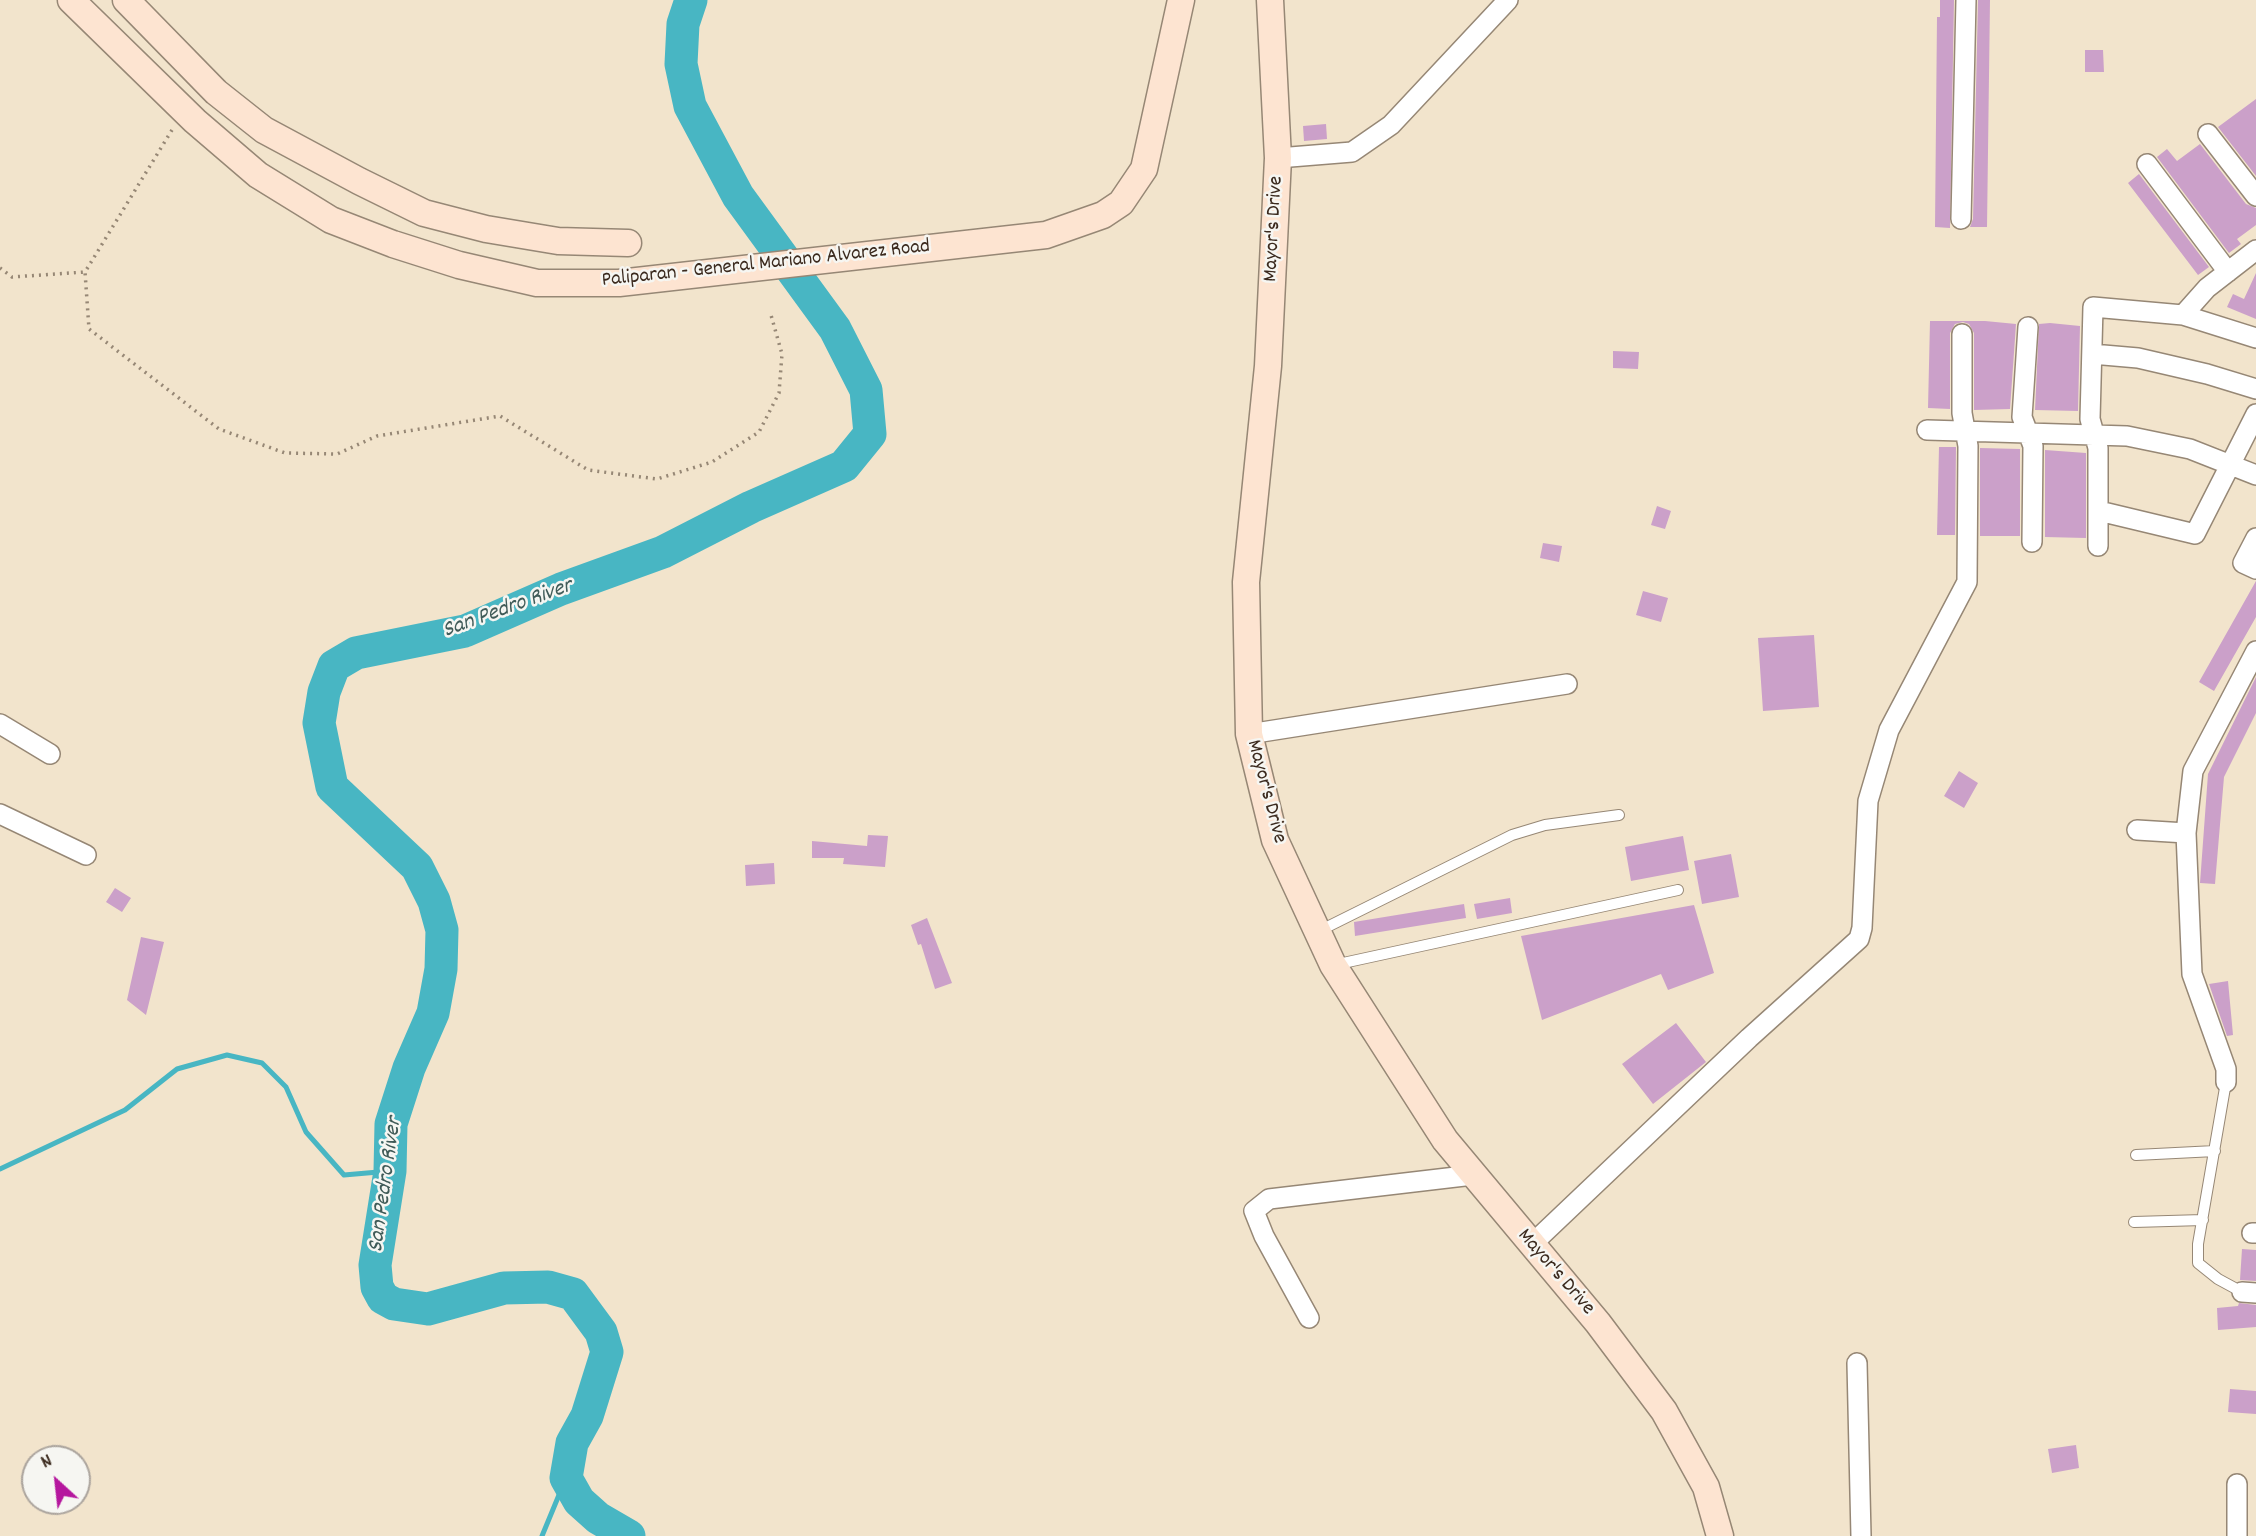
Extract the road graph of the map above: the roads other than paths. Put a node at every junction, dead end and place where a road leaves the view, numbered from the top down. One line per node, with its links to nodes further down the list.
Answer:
1 (71, 0): 3 (street, Paliparan - General Mariano Alvarez Road)
2 (126, 0): 12 (street, Paliparan - General Mariano Alvarez Road)
3 (1181, 0)
4 (1270, 0): 8 (street, Mayor's Drive)
5 (1508, 0): 8 (street)
6 (1966, 0): 11 (street)
7 (2208, 134): 10 (street)
8 (1278, 158): 36 (street, Mayor's Drive)
9 (2147, 164): 14 (street)
10 (2256, 196)
11 (1961, 219)
12 (628, 243)
13 (2254, 254): 14 (street)
14 (2228, 272): 15 (street)
15 (2183, 315): 18 (street); 19 (street)
16 (2028, 327): 24 (street)
17 (1962, 334): 23 (street)
18 (2256, 338)
19 (2092, 354): 20 (street); 25 (street)
20 (2256, 389)
21 (2256, 414): 26 (street)
22 (1927, 430): 23 (street)
23 (1964, 431): 24 (street); 52 (street)
24 (2028, 432): 25 (street); 30 (street)
25 (2094, 433): 26 (street); 28 (street)
26 (2231, 467): 27 (street); 28 (street)
27 (2256, 475)
28 (2099, 510): 31 (street)
29 (2256, 538): 32 (street)
30 (2032, 542)
31 (2098, 545)
32 (2256, 569)
33 (2256, 651): 41 (street)
34 (1567, 684): 36 (street)
35 (0, 724): 37 (street)
36 (1249, 734): 44 (street, Mayor's Drive)
37 (50, 754)
38 (0, 814): 42 (street)
39 (1619, 815): 44 (lane)
40 (2137, 830): 41 (street)
41 (2186, 832): 46 (street)
42 (86, 855)
43 (1678, 890): 45 (lane)
44 (1318, 931): 45 (street, Mayor's Drive)
45 (1334, 965): 49 (street, Mayor's Drive)
46 (2226, 1082): 47 (lane)
47 (2215, 1151): 48 (lane); 50 (lane)
48 (2136, 1155)
49 (1473, 1175): 52 (street, Mayor's Drive); 54 (street)
50 (2203, 1220): 51 (lane); 53 (lane)
51 (2134, 1222)
52 (1530, 1246): 57 (street, Mayor's Drive)
53 (2249, 1293)
54 (1309, 1318)
55 (1857, 1363): 58 (street)
56 (2236, 1484): 59 (street)
57 (1720, 1536)
58 (1861, 1536)
59 (2237, 1536)

